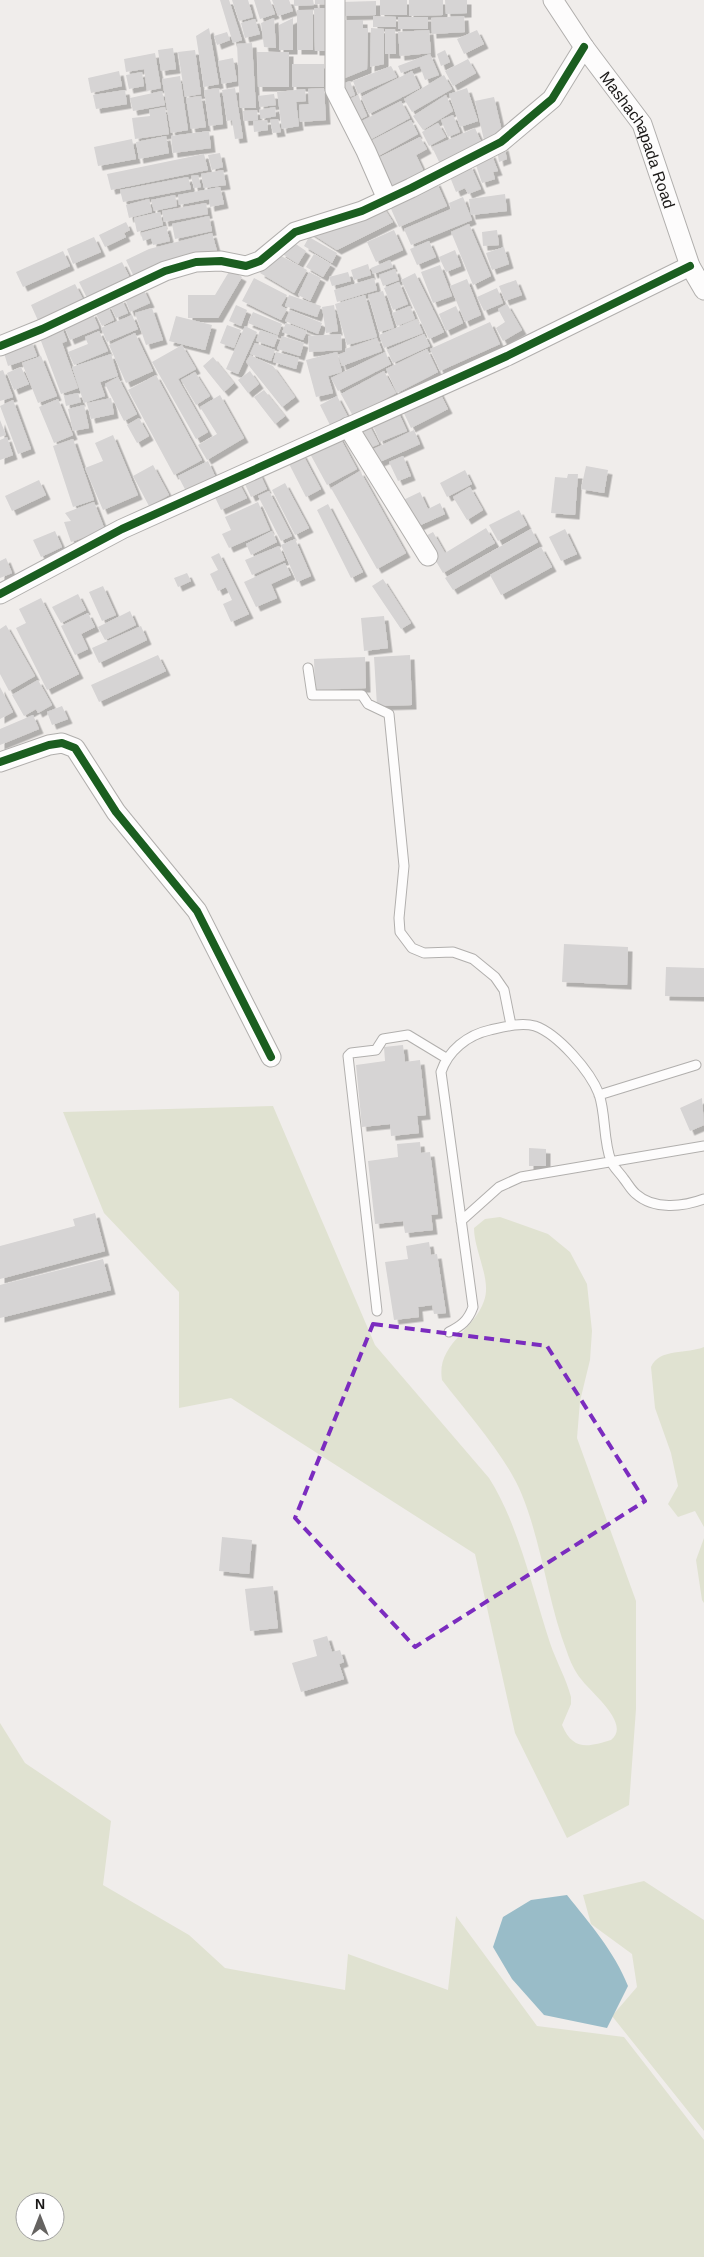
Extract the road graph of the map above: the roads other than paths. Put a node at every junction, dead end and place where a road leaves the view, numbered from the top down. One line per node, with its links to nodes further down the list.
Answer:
1 (335, 0): 4 (street)
2 (553, 0): 3 (street, Mashachapada Road)
3 (584, 47): 4 (street); 5 (street, Mashachapada Road)
4 (387, 199): 7 (street)
5 (690, 266): 6 (street, Mashachapada Road); 8 (street)
6 (704, 290)
7 (0, 346)
8 (348, 426): 9 (street); 10 (street)
9 (428, 556)
10 (0, 594)
11 (308, 668): 13 (lane)
12 (0, 762): 14 (street)
13 (511, 1025): 15 (lane); 17 (lane)
14 (271, 1057)
15 (446, 1058): 21 (lane); 22 (lane)
16 (696, 1065): 17 (lane)
17 (599, 1095): 19 (lane)
18 (704, 1146): 19 (lane)
19 (611, 1162): 20 (lane); 21 (lane)
20 (704, 1199)
21 (461, 1221): 23 (lane)
22 (377, 1311)
23 (448, 1332)

